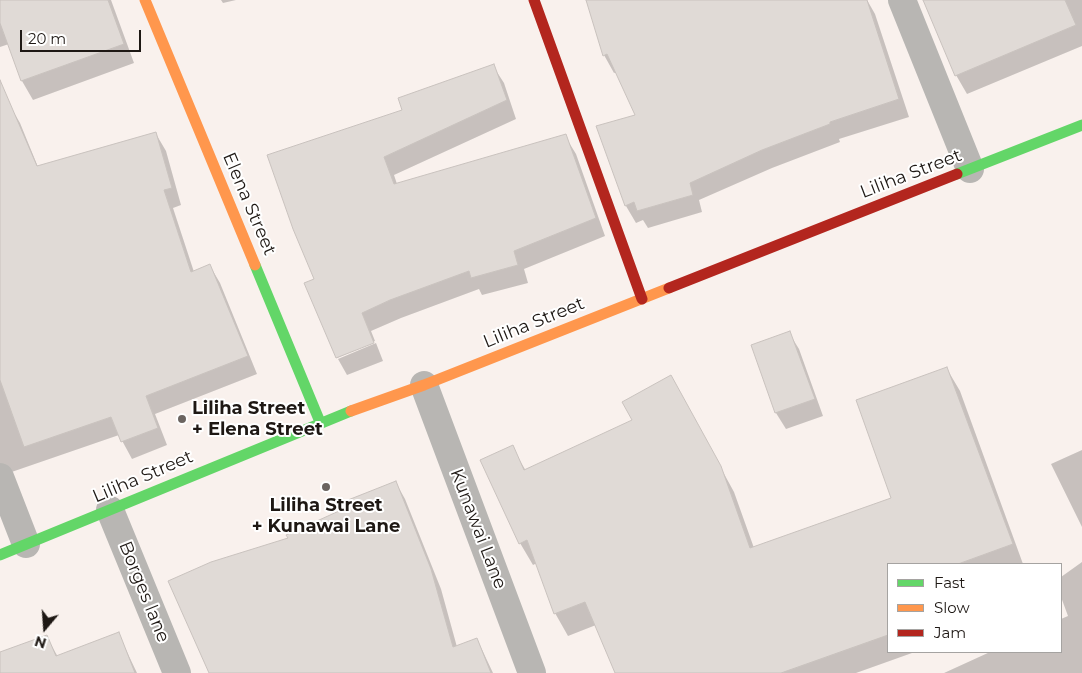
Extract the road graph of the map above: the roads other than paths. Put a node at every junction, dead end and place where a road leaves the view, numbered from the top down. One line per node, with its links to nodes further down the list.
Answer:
1 (145, 0): 8 (street, Elena Street)
2 (534, 0): 6 (street)
3 (902, 0): 5 (street)
4 (1082, 125): 5 (street, Liliha Street)
5 (970, 169): 6 (street, Liliha Street)
6 (642, 299): 7 (street, Liliha Street)
7 (424, 385): 8 (street, Liliha Street); 14 (street, Kunawai Lane)
8 (320, 422): 10 (street, Liliha Street)
9 (0, 477): 11 (street)
10 (110, 510): 11 (street, Liliha Street); 13 (street, Borges lane)
11 (26, 544): 12 (street, Liliha Street)
12 (0, 555)
13 (177, 673)
14 (532, 673)

